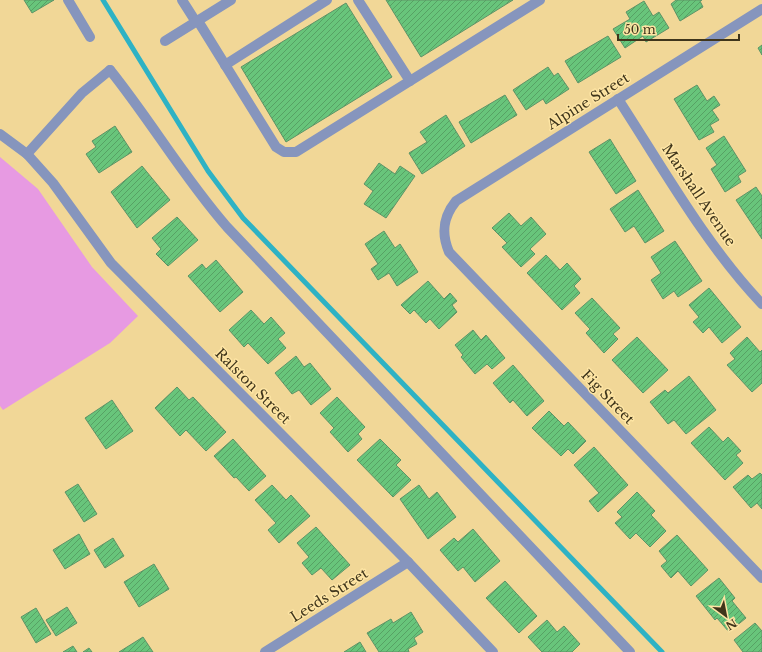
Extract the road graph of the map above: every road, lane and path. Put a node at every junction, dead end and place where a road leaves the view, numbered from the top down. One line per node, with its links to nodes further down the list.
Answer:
1 (68, 0): 9 (street)
2 (182, 0): 8 (street)
3 (231, 0): 8 (street)
4 (327, 0): 11 (street)
5 (358, 0): 12 (street)
6 (540, 0): 12 (street)
7 (762, 9): 13 (street, Alpine Street)
8 (197, 22): 10 (street); 11 (street)
9 (90, 38)
10 (165, 41)
11 (225, 65): 12 (street)
12 (410, 81)
13 (618, 99): 16 (street, Alpine Street); 17 (street, Marshall Avenue)
14 (0, 134): 15 (street, Ralston Street)
15 (27, 154): 18 (street, Ralston Street); 22 (street)
16 (443, 230): 19 (street, Fig Street)
17 (762, 304)
18 (408, 562): 20 (street, Leeds Street); 21 (street, Ralston Street)
19 (762, 578)
20 (265, 652)
21 (493, 652)
22 (630, 652)

